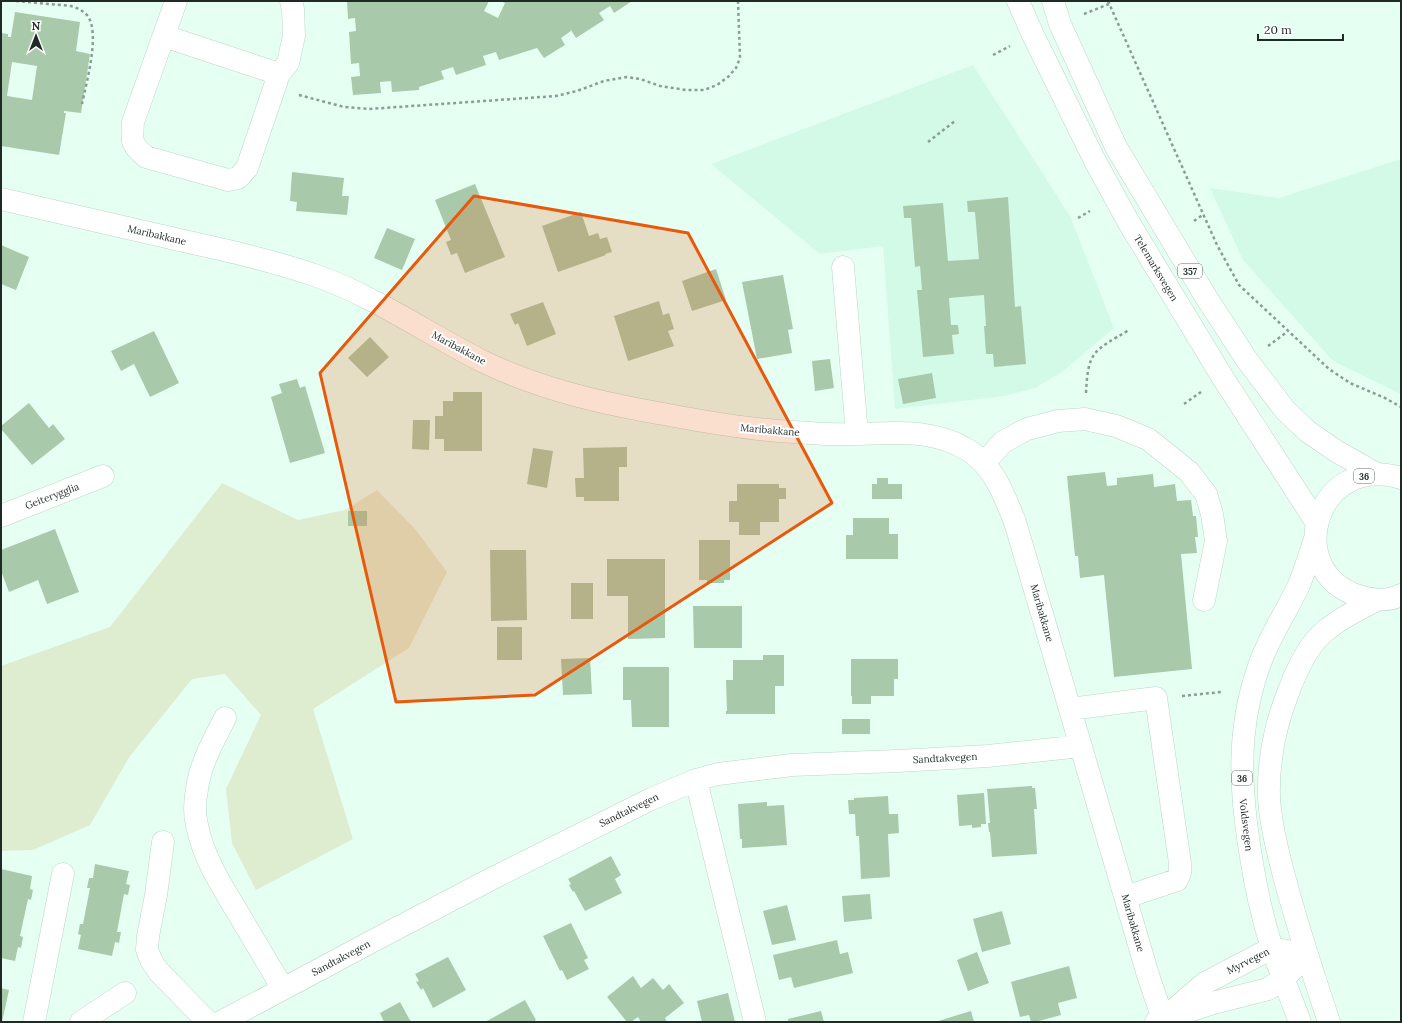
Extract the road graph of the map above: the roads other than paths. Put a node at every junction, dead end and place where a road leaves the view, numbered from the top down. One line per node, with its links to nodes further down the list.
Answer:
1 (176, 1): 5 (main road)
2 (291, 1): 6 (main road)
3 (1018, 1): 14 (main road, Telemarksvegen / 357)
4 (1053, 1): 11 (main road, 357)
5 (164, 36): 6 (main road); 6 (main road)
6 (276, 81)
7 (1, 199): 9 (main road, Maribakkane)
8 (843, 267): 9 (main road)
9 (857, 434): 10 (main road, Maribakkane)
10 (984, 463): 16 (main road); 17 (main road, Maribakkane)
11 (1392, 473): 14 (main road, 36)
12 (103, 476): 13 (main road, Geiterygglia)
13 (1, 516)
14 (1316, 531): 15 (main road); 24 (main road, Voldsvegen / 36)
15 (1394, 598): 25 (main road)
16 (1204, 600)
17 (1070, 709): 19 (main road, Maribakkane); 23 (main road)
18 (225, 718): 27 (main road)
19 (1081, 746): 20 (main road, Sandtakvegen); 23 (main road, Maribakkane)
20 (696, 780): 27 (main road, Sandtakvegen); 34 (main road)
21 (163, 842): 32 (main road)
22 (63, 874): 30 (main road)
23 (1126, 897): 29 (main road, Maribakkane)
24 (1272, 948): 25 (main road, Myrvegen); 26 (main road, Voldsvegen / 36); 29 (main road, Myrvegen)
25 (1307, 955): 26 (main road); 36 (main road)
26 (1283, 979): 29 (main road); 35 (main road, Voldsvegen / 36)
27 (282, 989): 33 (main road, Sandtakvegen)
28 (125, 993): 31 (main road)
29 (1160, 1021)
30 (34, 1022)
31 (81, 1022)
32 (208, 1022)
33 (221, 1022)
34 (755, 1022)
35 (1300, 1022)
36 (1329, 1022)

